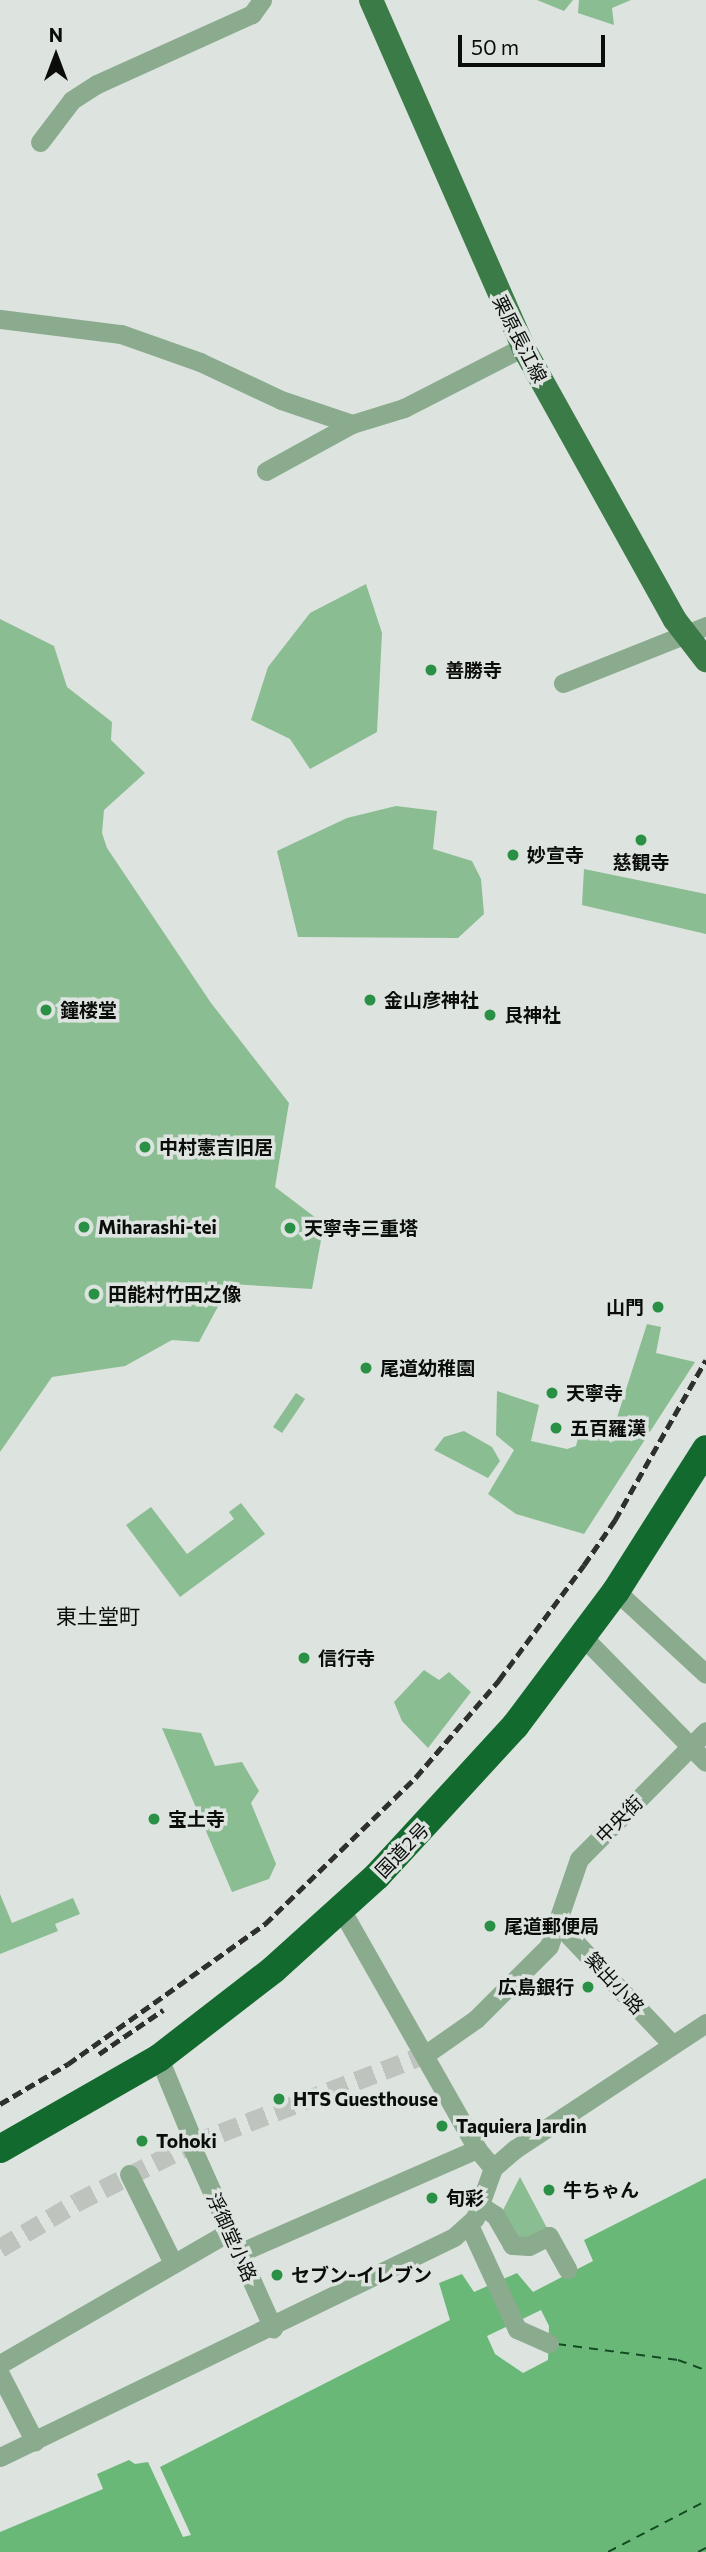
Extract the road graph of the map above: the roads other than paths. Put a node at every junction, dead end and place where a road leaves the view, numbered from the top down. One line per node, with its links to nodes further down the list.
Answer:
1 (262, 0): 3 (street)
2 (371, 0): 5 (main road, 栗原長江線)
3 (40, 142)
4 (0, 319): 6 (street)
5 (523, 347): 6 (street); 8 (main road, 栗原長江線)
6 (352, 424): 7 (street)
7 (266, 471)
8 (697, 631): 9 (main road, 栗原長江線); 10 (street)
9 (706, 660)
10 (563, 683)
11 (706, 1449): 12 (highway, 国道2号)
12 (617, 1591): 13 (highway, 国道2号); 14 (street)
13 (583, 1637): 15 (street); 17 (highway, 国道2号)
14 (706, 1674)
15 (699, 1738): 16 (street); 18 (street, 中央街)
16 (706, 1762)
17 (341, 1911): 21 (street); 22 (highway, 国道2号)
18 (557, 1923): 20 (street, 築出小路); 21 (street, 中央街)
19 (706, 2023): 20 (street)
20 (672, 2044): 25 (street)
21 (426, 2054): 23 (street)
22 (159, 2058): 24 (highway, 国道2号); 29 (street, 浮御堂小路)
23 (477, 2149): 25 (street); 30 (street)
24 (0, 2150)
25 (493, 2168): 27 (street)
26 (129, 2174): 31 (street)
27 (481, 2206): 28 (street); 32 (street)
28 (469, 2225): 33 (street); 34 (street)
29 (229, 2232): 30 (street, 浮御堂小路); 31 (street)
30 (239, 2253): 33 (street, 浮御堂小路)
31 (173, 2263): 35 (street)
32 (567, 2269)
33 (273, 2328): 37 (street)
34 (549, 2343)
35 (0, 2364)
36 (0, 2374): 37 (street)
37 (36, 2442): 38 (street)
38 (0, 2458)

